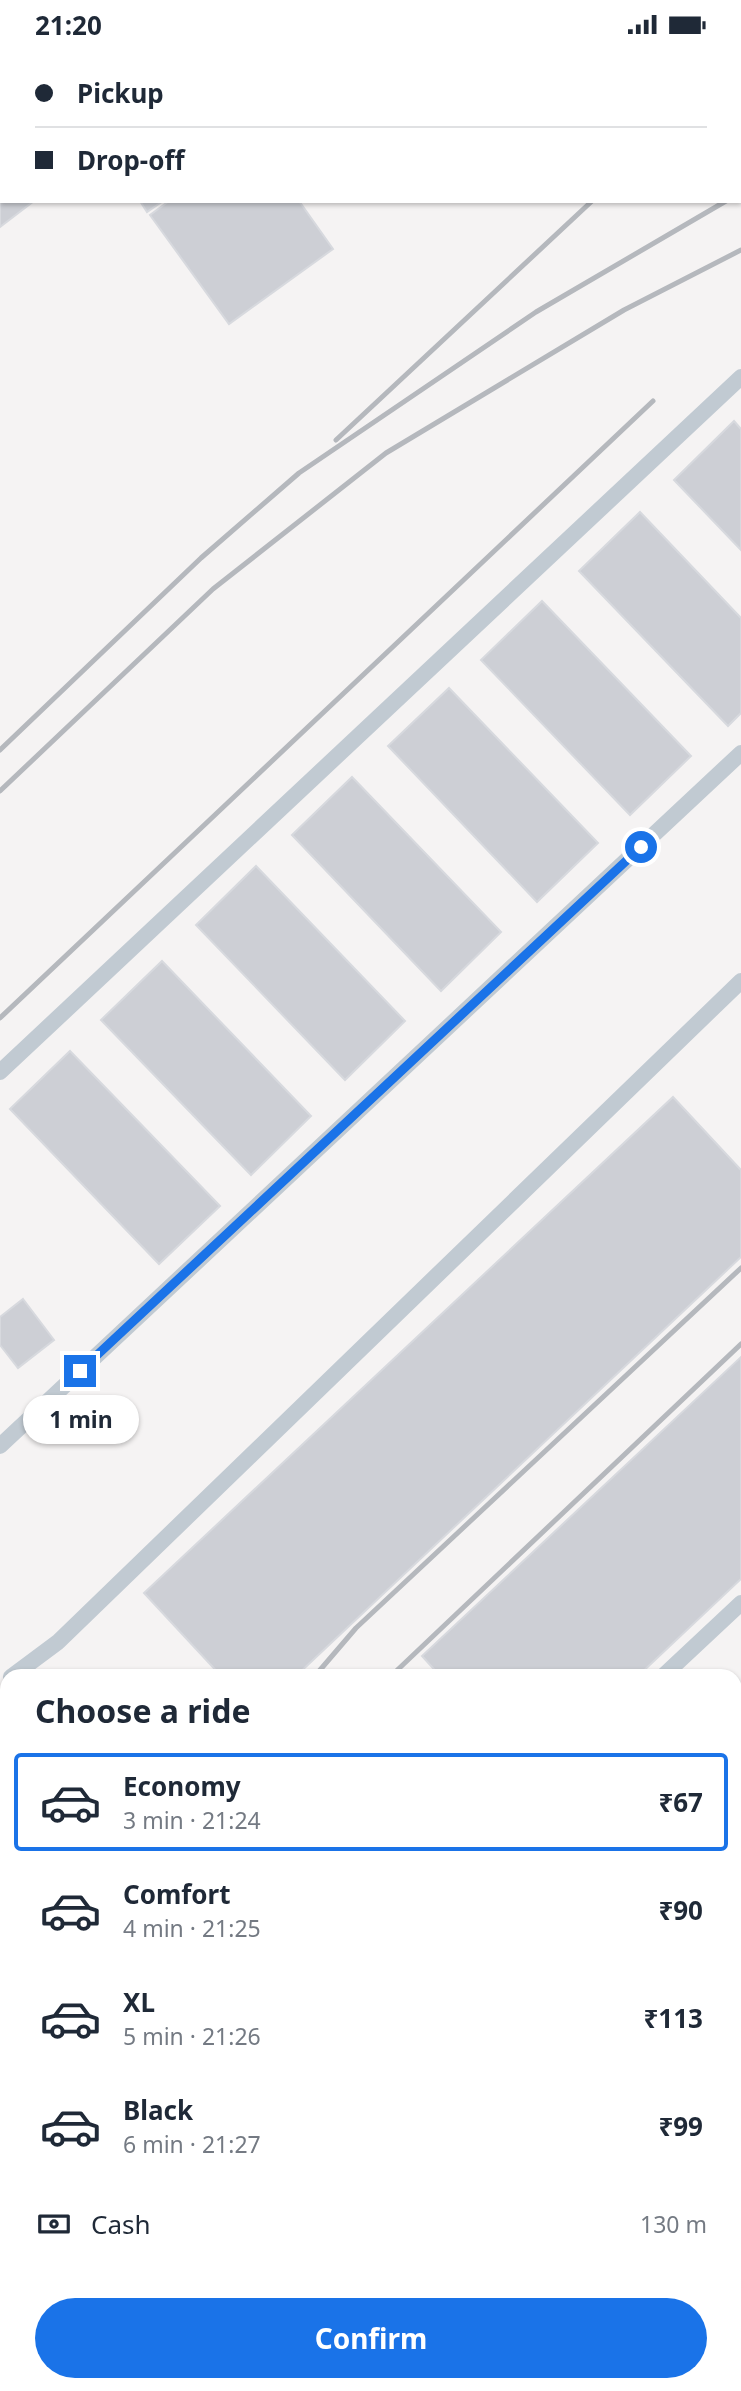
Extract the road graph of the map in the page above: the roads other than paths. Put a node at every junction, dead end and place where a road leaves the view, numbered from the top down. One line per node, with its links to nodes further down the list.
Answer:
1 (741, 377): 4 (lane)
2 (741, 753): 5 (lane)
3 (741, 981): 7 (lane)
4 (0, 1072)
5 (0, 1446)
6 (741, 1603): 8 (lane)
7 (21, 1669)
8 (671, 1669)

